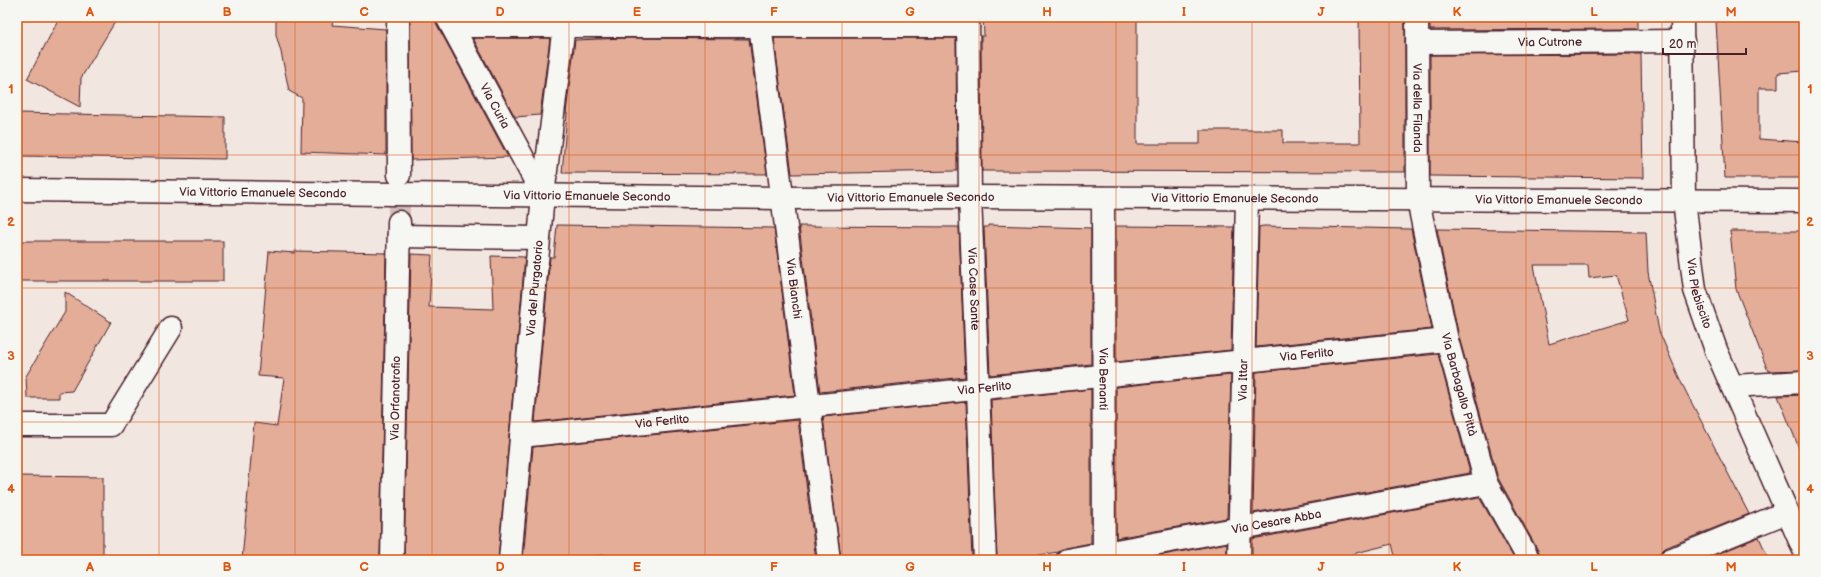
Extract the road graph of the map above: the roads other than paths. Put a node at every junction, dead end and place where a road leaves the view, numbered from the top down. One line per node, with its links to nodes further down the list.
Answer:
1 (398, 17): 10 (street)
2 (1417, 17): 9 (street, Via della Filanda)
3 (1682, 17): 8 (street, Via Plebiscito)
4 (450, 22): 5 (street); 12 (street, Via Curia)
5 (565, 22): 6 (street); 12 (street, Via del Purgatorio)
6 (760, 22): 7 (street); 14 (street, Via Bianchi)
7 (968, 22): 13 (street, Via Case Sante)
8 (1683, 41): 9 (street, Via Cutrone); 18 (street, Via Plebiscito)
9 (1417, 43): 17 (street, Via della Filanda)
10 (399, 175)
11 (17, 190): 12 (street, Via Vittorio Emanuele Secondo)
12 (543, 195): 14 (street, Via Vittorio Emanuele Secondo); 20 (street, Via del Purgatorio)
13 (970, 197): 14 (street, Via Vittorio Emanuele Secondo); 15 (street, Via Vittorio Emanuele Secondo); 27 (street, Via Case Sante)
14 (783, 198): 28 (street, Via Bianchi)
15 (1103, 198): 16 (street, Via Vittorio Emanuele Secondo); 24 (street, Via Benanti)
16 (1248, 199): 17 (street, Via Vittorio Emanuele Secondo); 23 (street, Via Ittar)
17 (1418, 200): 18 (street, Via Vittorio Emanuele Secondo); 22 (street, Via Barbagallo Pittà)
18 (1684, 200): 19 (street, Via Vittorio Emanuele Secondo); 26 (street, Via Plebiscito)
19 (1804, 201)
20 (539, 238): 30 (street, Via del Purgatorio); 36 (street, Via Orfanotrofio)
21 (171, 328): 29 (street)
22 (1447, 340): 23 (street, Via Ferlito); 31 (street, Via Barbagallo Pittà)
23 (1244, 361): 24 (street, Via Ferlito); 33 (street, Via Ittar)
24 (1104, 376): 27 (street, Via Ferlito); 35 (street, Via Benanti)
25 (1804, 382): 26 (street)
26 (1732, 386): 32 (street, Via Plebiscito)
27 (979, 388): 28 (street, Via Ferlito); 39 (street, Via Case Sante)
28 (809, 406): 30 (street, Via Ferlito); 38 (street, Via Bianchi)
29 (17, 424)
30 (521, 436): 37 (street, Via del Purgatorio)
31 (1486, 483): 33 (street, Via Cesare Abba); 42 (street, Via Barbagallo Pittà)
32 (1786, 512): 34 (street, Via Plebiscito); 43 (street)
33 (1239, 528): 35 (street, Via Cesare Abba); 41 (street, Via Ittar)
34 (1804, 550)
35 (1104, 557): 40 (street, Via Cesare Abba)
36 (392, 560)
37 (510, 560)
38 (829, 560)
39 (986, 560)
40 (1067, 560)
41 (1239, 560)
42 (1528, 560)
43 (1670, 560)

